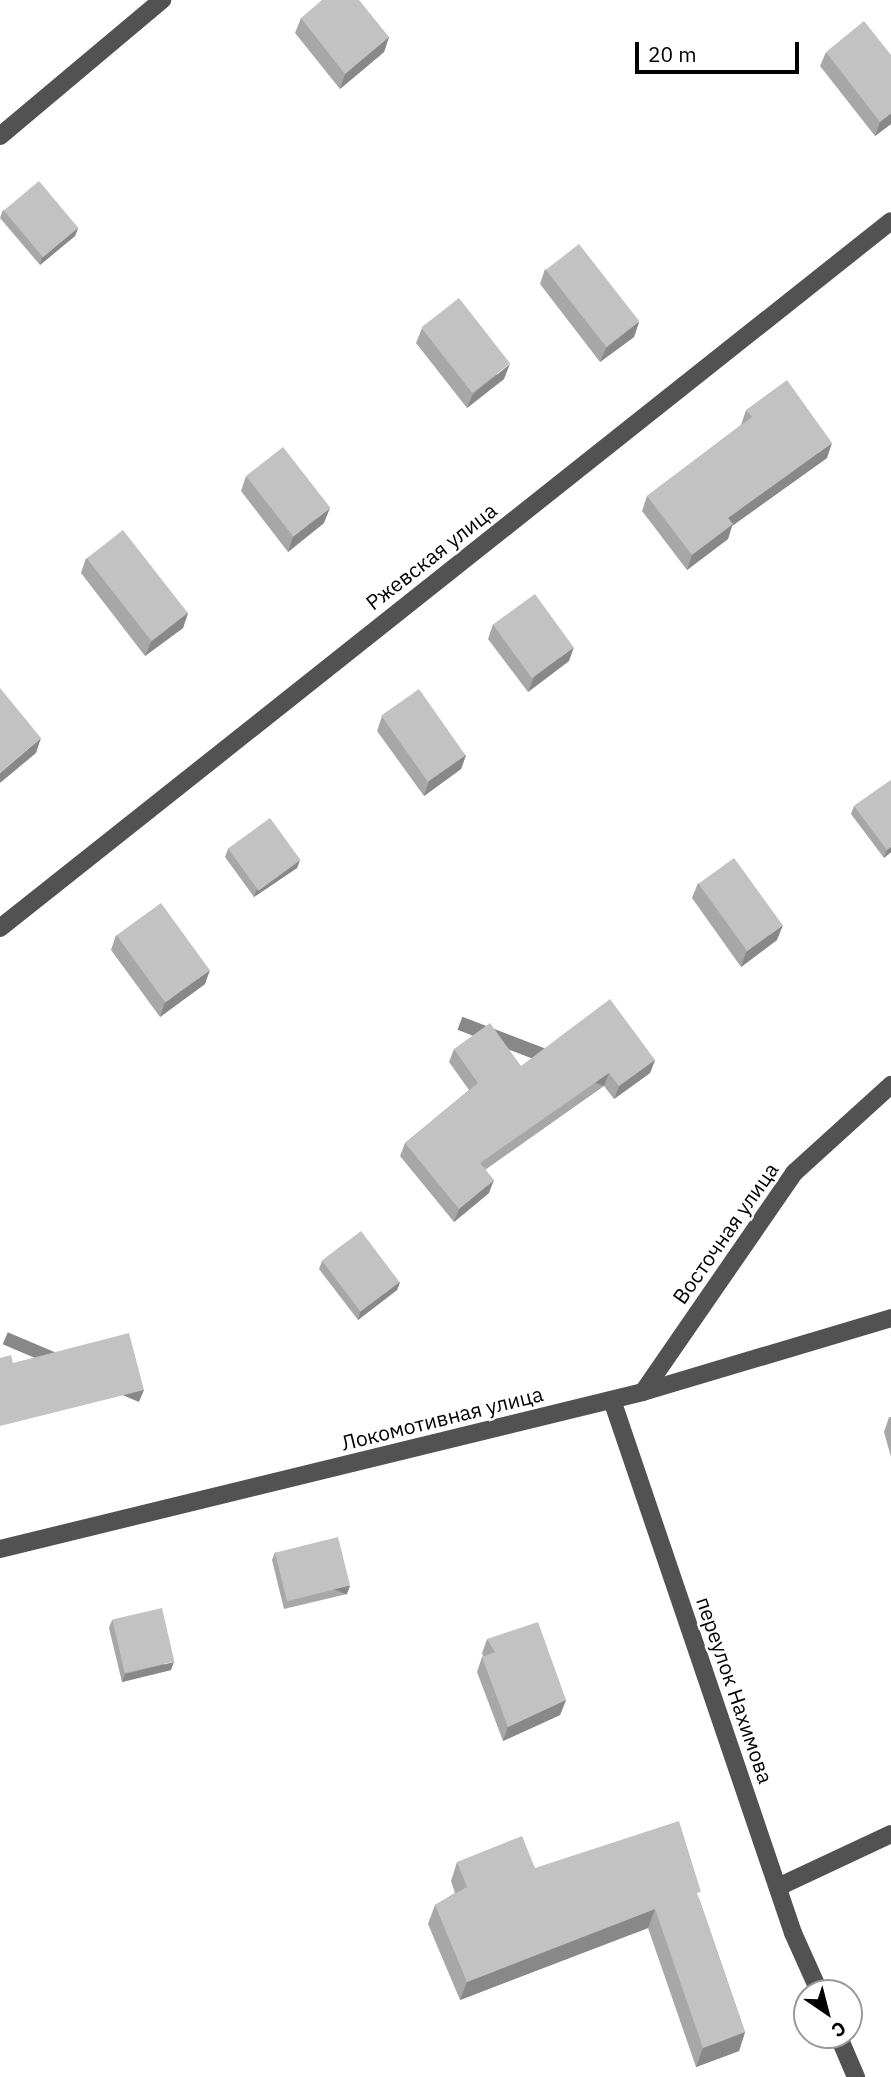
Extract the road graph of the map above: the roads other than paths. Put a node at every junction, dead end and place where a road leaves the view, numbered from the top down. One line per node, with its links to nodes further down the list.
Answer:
1 (162, 0): 2 (street)
2 (0, 136)
3 (891, 221): 4 (street, Ржевская улица)
4 (0, 928)
5 (891, 1085): 7 (street, Восточная улица)
6 (891, 1318): 7 (street, Локомотивная улица)
7 (643, 1392): 8 (street, Локомотивная улица)
8 (612, 1400): 9 (street, Локомотивная улица); 11 (street, переулок Нахимова)
9 (0, 1549)
10 (891, 1834): 11 (street)
11 (778, 1887): 12 (street, переулок Нахимова)
12 (814, 1979)
13 (844, 2049): 14 (street)
14 (856, 2077)

